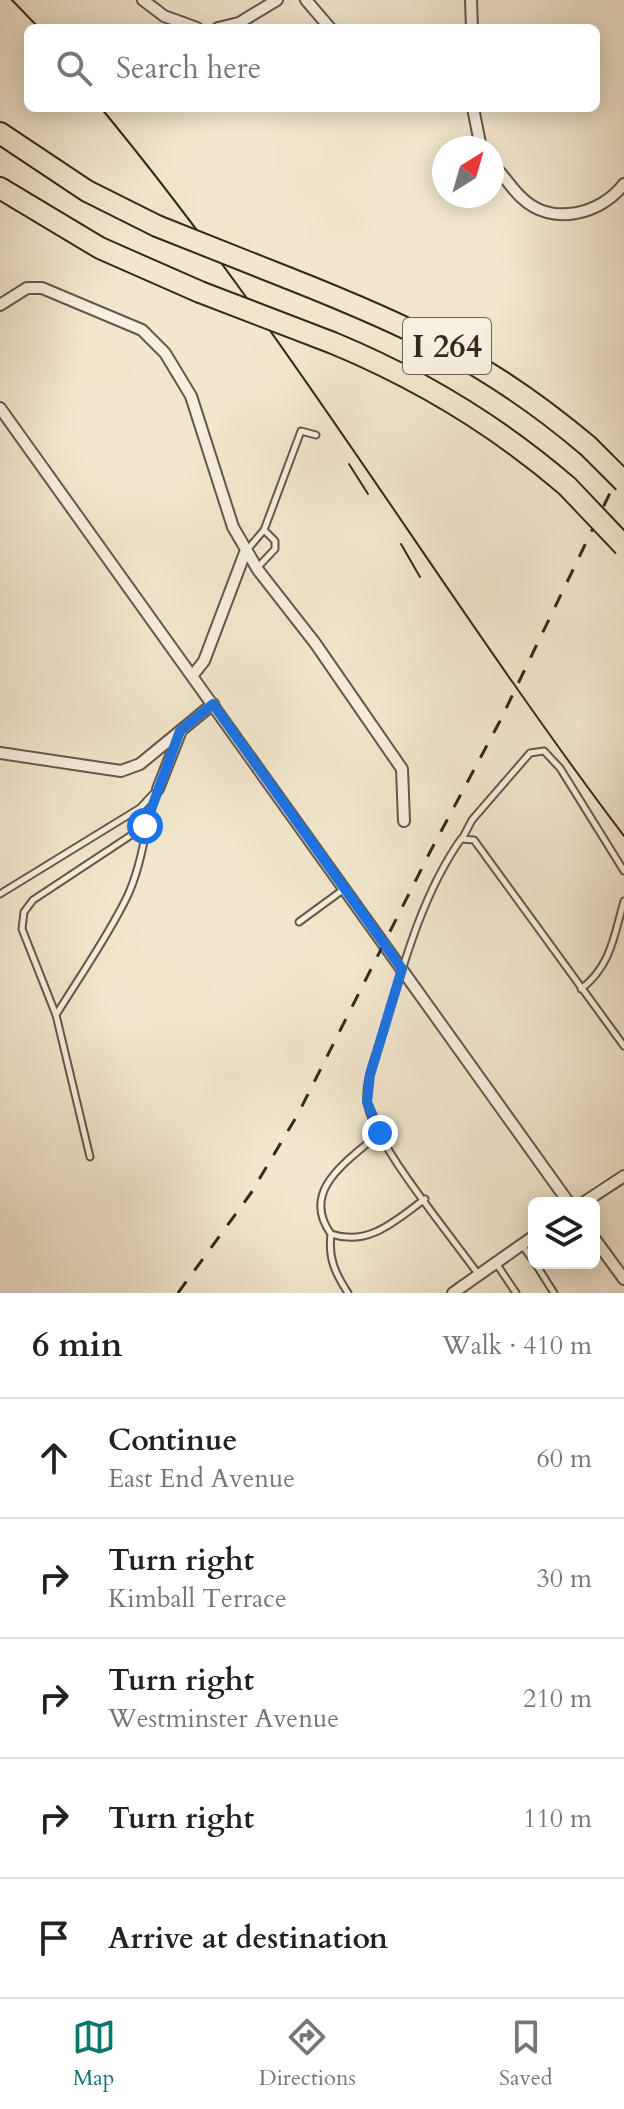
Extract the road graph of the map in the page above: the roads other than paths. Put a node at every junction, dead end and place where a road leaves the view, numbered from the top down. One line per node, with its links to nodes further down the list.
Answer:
1 (143, 0): 5 (street)
2 (277, 0): 6 (street)
3 (306, 0): 7 (street)
4 (471, 0): 8 (street)
5 (186, 24)
6 (235, 24)
7 (327, 24)
8 (472, 24)
9 (474, 112): 11 (street)
10 (3, 135): 18 (highway, I 264, bridge)
11 (479, 136)
12 (504, 178): 13 (street)
13 (624, 184)
14 (0, 188): 20 (highway, I 264, bridge)
15 (0, 305): 21 (street)
16 (0, 408): 23 (street)
17 (316, 435): 19 (lane)
18 (624, 482)
19 (264, 530): 21 (lane); 22 (lane)
20 (624, 546)
21 (246, 550): 22 (street); 23 (street)
22 (257, 568): 28 (street)
23 (193, 675): 24 (street)
24 (213, 704): 25 (street); 32 (street)
25 (180, 731): 26 (street); 27 (street)
26 (0, 753)
27 (158, 789): 29 (lane); 33 (lane)
28 (404, 821)
29 (145, 826): 38 (lane); 38 (lane)
30 (461, 839): 31 (lane); 36 (lane); 37 (lane)
31 (624, 871)
32 (344, 888): 35 (lane); 36 (street)
33 (0, 894)
34 (624, 901): 37 (lane)
35 (299, 922)
36 (402, 969): 40 (lane); 43 (street)
37 (581, 989): 39 (lane)
38 (56, 1015): 41 (lane)
39 (624, 1046)
40 (380, 1133): 45 (lane); 46 (lane)
41 (90, 1157)
42 (624, 1176): 44 (street)
43 (565, 1197)
44 (592, 1197)
45 (425, 1199): 46 (lane); 53 (lane)
46 (331, 1234): 55 (lane)
47 (528, 1240): 48 (street)
48 (522, 1244): 50 (lane); 51 (street)
49 (600, 1246): 54 (street)
50 (528, 1253)
51 (496, 1263): 53 (street); 57 (lane)
52 (539, 1269): 58 (lane)
53 (478, 1274): 56 (street)
54 (624, 1279)
55 (348, 1293)
56 (453, 1293)
57 (516, 1293)
58 (554, 1293)

